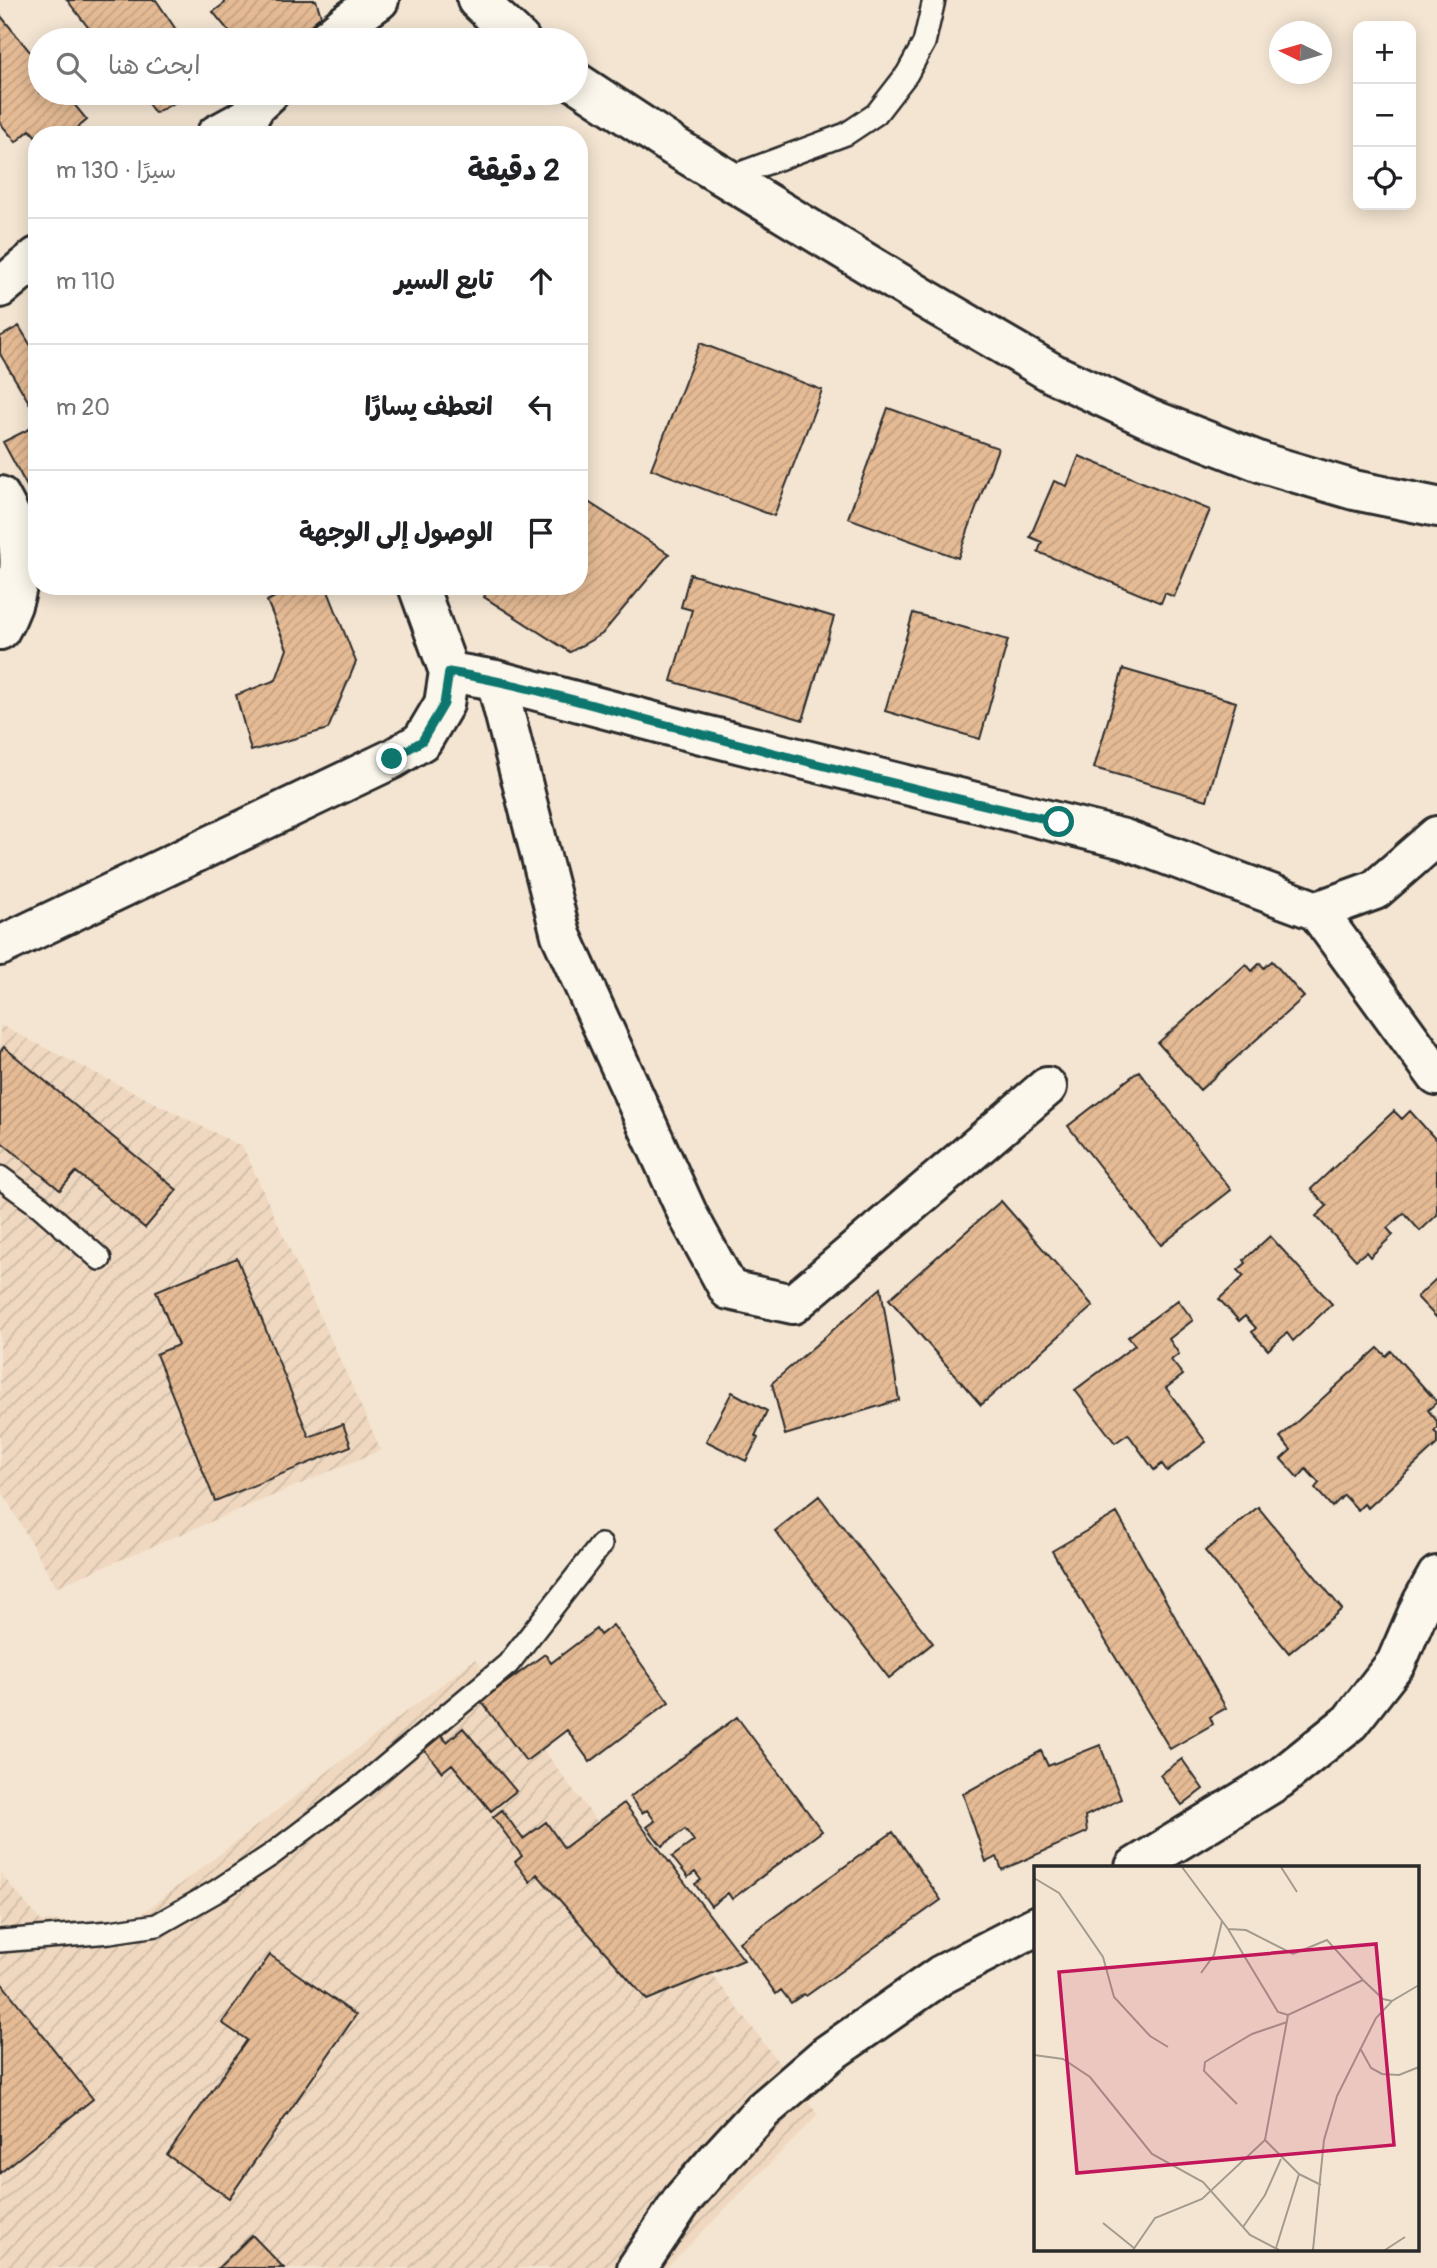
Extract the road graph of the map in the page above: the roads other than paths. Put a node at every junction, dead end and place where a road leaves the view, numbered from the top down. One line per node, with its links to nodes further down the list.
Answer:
1 (379, 0): 4 (street)
2 (477, 0): 5 (street)
3 (934, 0): 9 (lane)
4 (340, 28)
5 (507, 28)
6 (588, 90): 9 (street)
7 (255, 115): 8 (street)
8 (234, 126)
9 (727, 178): 13 (street)
10 (28, 265): 11 (street)
11 (0, 288)
12 (0, 496): 15 (street)
13 (1437, 507)
14 (421, 595): 16 (street)
15 (0, 631)
16 (449, 672): 17 (street); 20 (street)
17 (496, 680): 19 (street); 22 (street)
18 (1437, 836): 19 (street)
19 (1317, 911): 21 (street)
20 (0, 946)
21 (1437, 1076)
22 (1047, 1087)
23 (0, 1177): 24 (lane)
24 (100, 1259)
25 (601, 1545): 29 (lane)
26 (1437, 1576): 27 (street)
27 (1137, 1866)
28 (1034, 1927): 30 (street)
29 (0, 1941)
30 (637, 2268)

